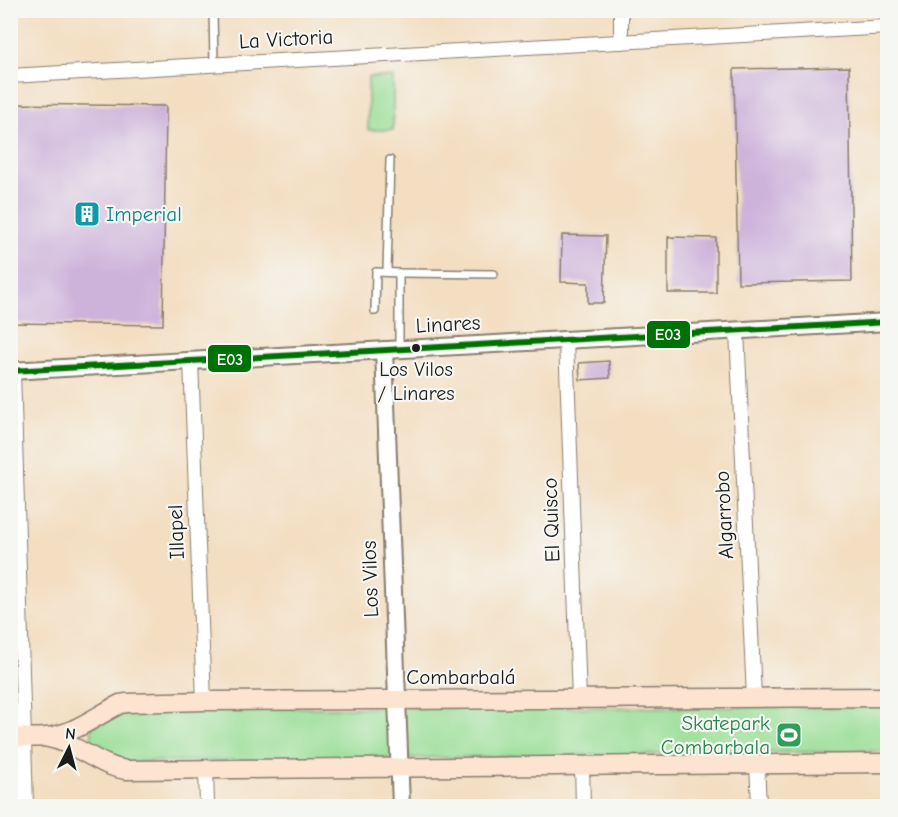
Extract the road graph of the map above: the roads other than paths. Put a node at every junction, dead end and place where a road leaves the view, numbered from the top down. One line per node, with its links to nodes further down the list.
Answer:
1 (213, 10): 5 (lane)
2 (621, 10): 4 (street)
3 (888, 27): 4 (street, La Victoria)
4 (621, 42): 5 (street, La Victoria)
5 (214, 64): 6 (street, La Victoria)
6 (10, 76)
7 (390, 160): 8 (lane)
8 (387, 272): 9 (lane); 11 (lane)
9 (399, 273): 10 (lane); 15 (lane)
10 (495, 274)
11 (375, 311)
12 (888, 322): 13 (street, Linares)
13 (736, 331): 14 (street, Linares); 18 (street, Algarrobo)
14 (566, 340): 15 (street, Linares); 20 (street, El Quisco)
15 (391, 350): 16 (street, Linares); 21 (street, Los Vilos)
16 (191, 361): 17 (street, Linares); 22 (street, Illapel)
17 (12, 371): 24 (street)
18 (754, 697): 19 (main road, Combarbalá); 20 (main road, Combarbalá)
19 (888, 697)
20 (579, 699): 21 (main road, Combarbalá)
21 (397, 700): 22 (main road, Combarbalá); 30 (street, Los Vilos)
22 (204, 701): 23 (main road, Combarbalá)
23 (88, 722): 25 (main road, Combarbalá); 26 (main road)
24 (17, 737): 25 (main road, Combarbalá); 32 (street)
25 (43, 737): 26 (main road, Combarbalá)
26 (90, 755): 31 (main road, Combarbalá)
27 (888, 763): 28 (main road, Combarbalá)
28 (757, 764): 29 (main road, Combarbalá); 36 (street)
29 (582, 765): 30 (main road, Combarbalá); 35 (street)
30 (400, 766): 31 (main road, Combarbalá); 34 (street, Los Vilos)
31 (206, 768): 33 (street)
32 (26, 807)
33 (207, 807)
34 (401, 807)
35 (583, 807)
36 (759, 807)

